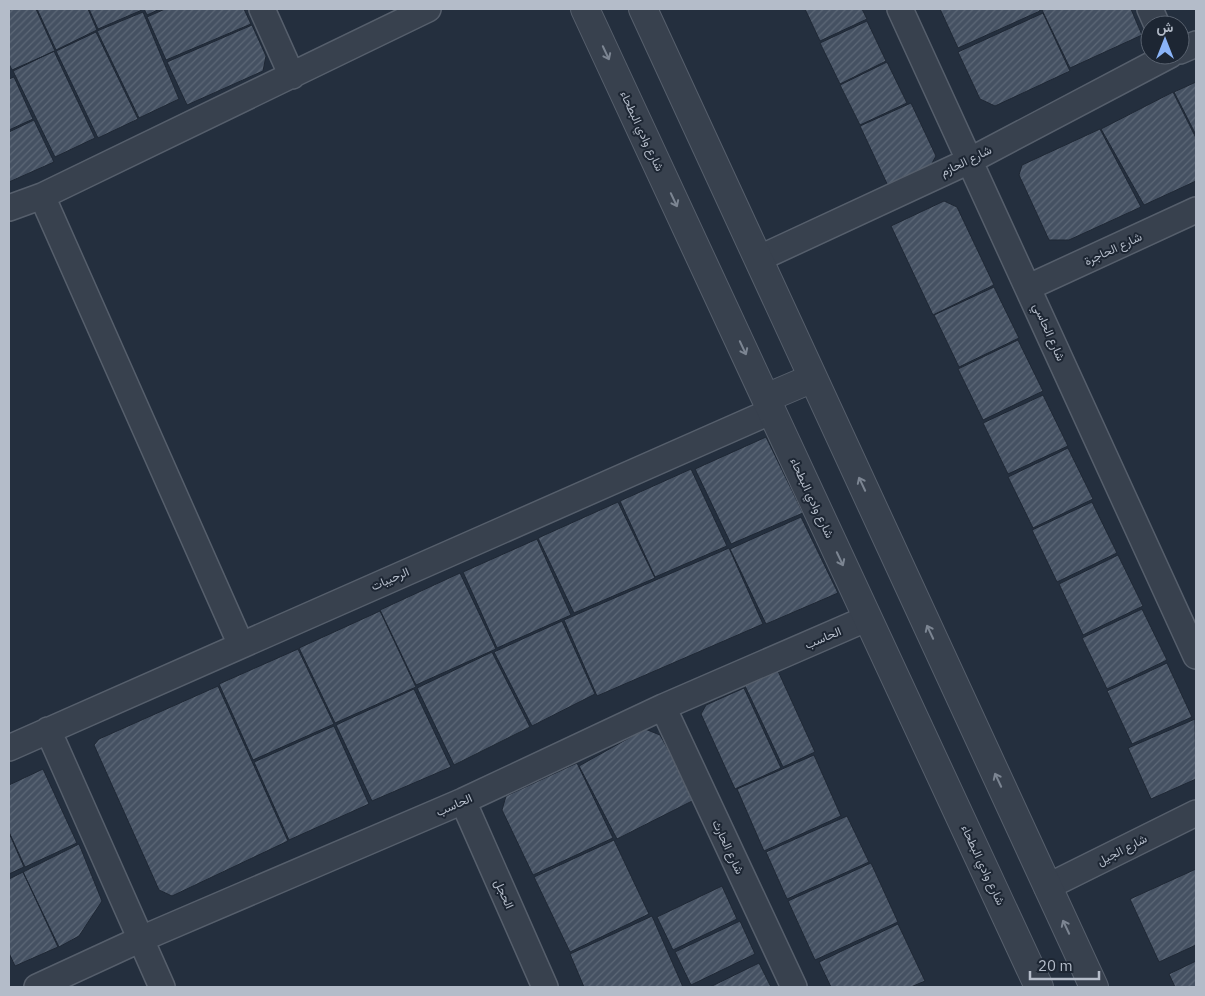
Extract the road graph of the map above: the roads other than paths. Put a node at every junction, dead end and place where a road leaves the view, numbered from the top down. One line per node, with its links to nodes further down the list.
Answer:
1 (262, 9): 7 (street)
2 (428, 9): 7 (street)
3 (585, 9): 15 (street, شارع وادي البطحاء, one-way to 15)
4 (643, 9): 12 (street)
5 (900, 9): 8 (street, شارع الحاسي)
6 (1151, 65): 8 (street, شارع الحازم)
7 (292, 76): 9 (street)
8 (969, 161): 12 (street, شارع الحازم); 13 (street, شارع الحاسي)
9 (42, 196): 10 (street); 17 (street)
10 (9, 208)
11 (1196, 210): 13 (street, شارع الحاجرة)
12 (758, 258): 14 (street)
13 (1029, 287): 18 (street, شارع الحاسي)
14 (813, 378): 15 (street); 24 (street, one-way to 14)
15 (769, 404): 16 (street, شارع وادي البطحاء, one-way to 16); 17 (street, الرحيبات)
16 (868, 618): 19 (street, الحاسب); 30 (street, شارع وادي البطحاء)
17 (241, 645): 20 (street, الرحيبات)
18 (1196, 656)
19 (663, 707): 22 (street, الحاسب); 29 (street, شارع الحارث)
20 (48, 730): 21 (street, الرحيبات); 25 (street)
21 (9, 748)
22 (462, 801): 25 (street, الحاسب); 28 (street, الحجل)
23 (1196, 813): 24 (street, شارع الجيل)
24 (1048, 887): 31 (street, one-way to 24)
25 (141, 939): 26 (street, الحاسب); 27 (street)
26 (37, 987)
27 (162, 987)
28 (545, 987)
29 (794, 987)
30 (1039, 987)
31 (1094, 987)

